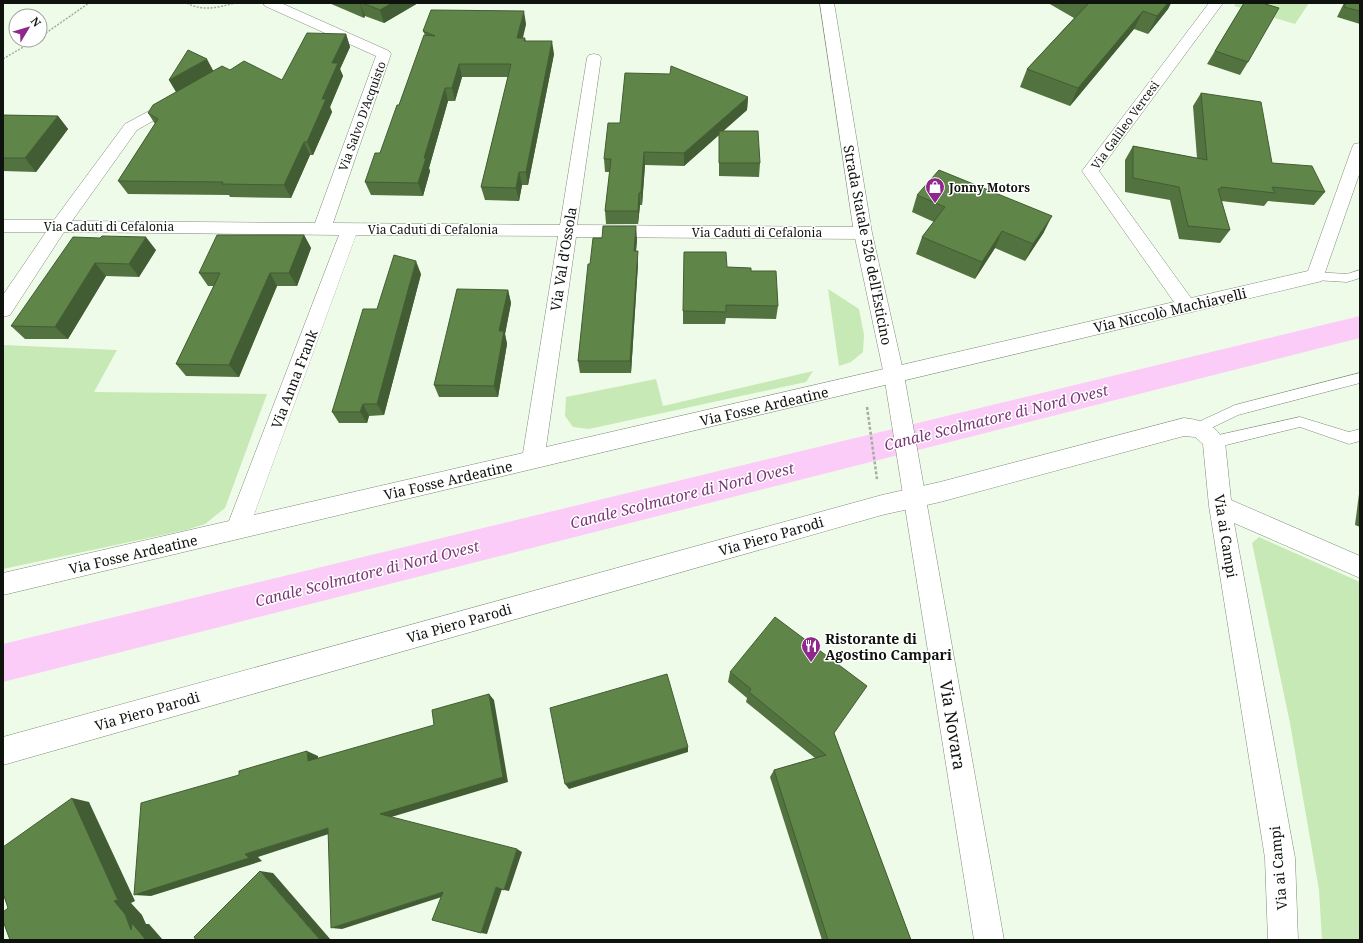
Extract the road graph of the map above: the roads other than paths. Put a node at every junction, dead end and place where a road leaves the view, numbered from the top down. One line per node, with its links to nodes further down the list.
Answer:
1 (270, 3): 9 (street, Via Salvo D'Acquisto)
2 (827, 3): 12 (street, Strada Statale 526 dell'Esticino)
3 (1216, 3): 15 (street, Via Galileo Vercesi)
4 (594, 58): 11 (street, Via Val d'Ossola)
5 (190, 93): 8 (street)
6 (1360, 148): 14 (street)
7 (3, 226): 8 (street, Via Caduti di Cefalonia)
8 (58, 226): 9 (street, Via Caduti di Cefalonia); 16 (street)
9 (322, 228): 10 (street, Via Caduti di Cefalonia)
10 (350, 228): 11 (street, Via Caduti di Cefalonia); 24 (street, Via Anna Frank)
11 (567, 230): 12 (street, Via Caduti di Cefalonia); 21 (street, Via Val d'Ossola)
12 (863, 232): 18 (street, Strada Statale 526 dell'Esticino)
13 (1360, 274): 14 (lane)
14 (1314, 276): 15 (street, Via Niccolò Machiavelli)
15 (1187, 306): 18 (street, Via Niccolò Machiavelli)
16 (3, 310)
17 (1360, 378): 19 (lane)
18 (895, 384): 21 (street, Via Fosse Ardeatine); 22 (street, Strada Statale 526 dell'Esticino)
19 (1206, 435): 20 (lane); 22 (street); 23 (street, Via ai Campi)
20 (1360, 435)
21 (533, 460): 24 (street, Via Fosse Ardeatine)
22 (914, 492): 27 (street, Via Piero Parodi); 28 (street, Via Novara)
23 (1220, 506): 25 (street); 29 (street, Via ai Campi)
24 (237, 529): 26 (street, Via Fosse Ardeatine)
25 (1360, 567)
26 (3, 584)
27 (3, 754)
28 (989, 940)
29 (1283, 940)

